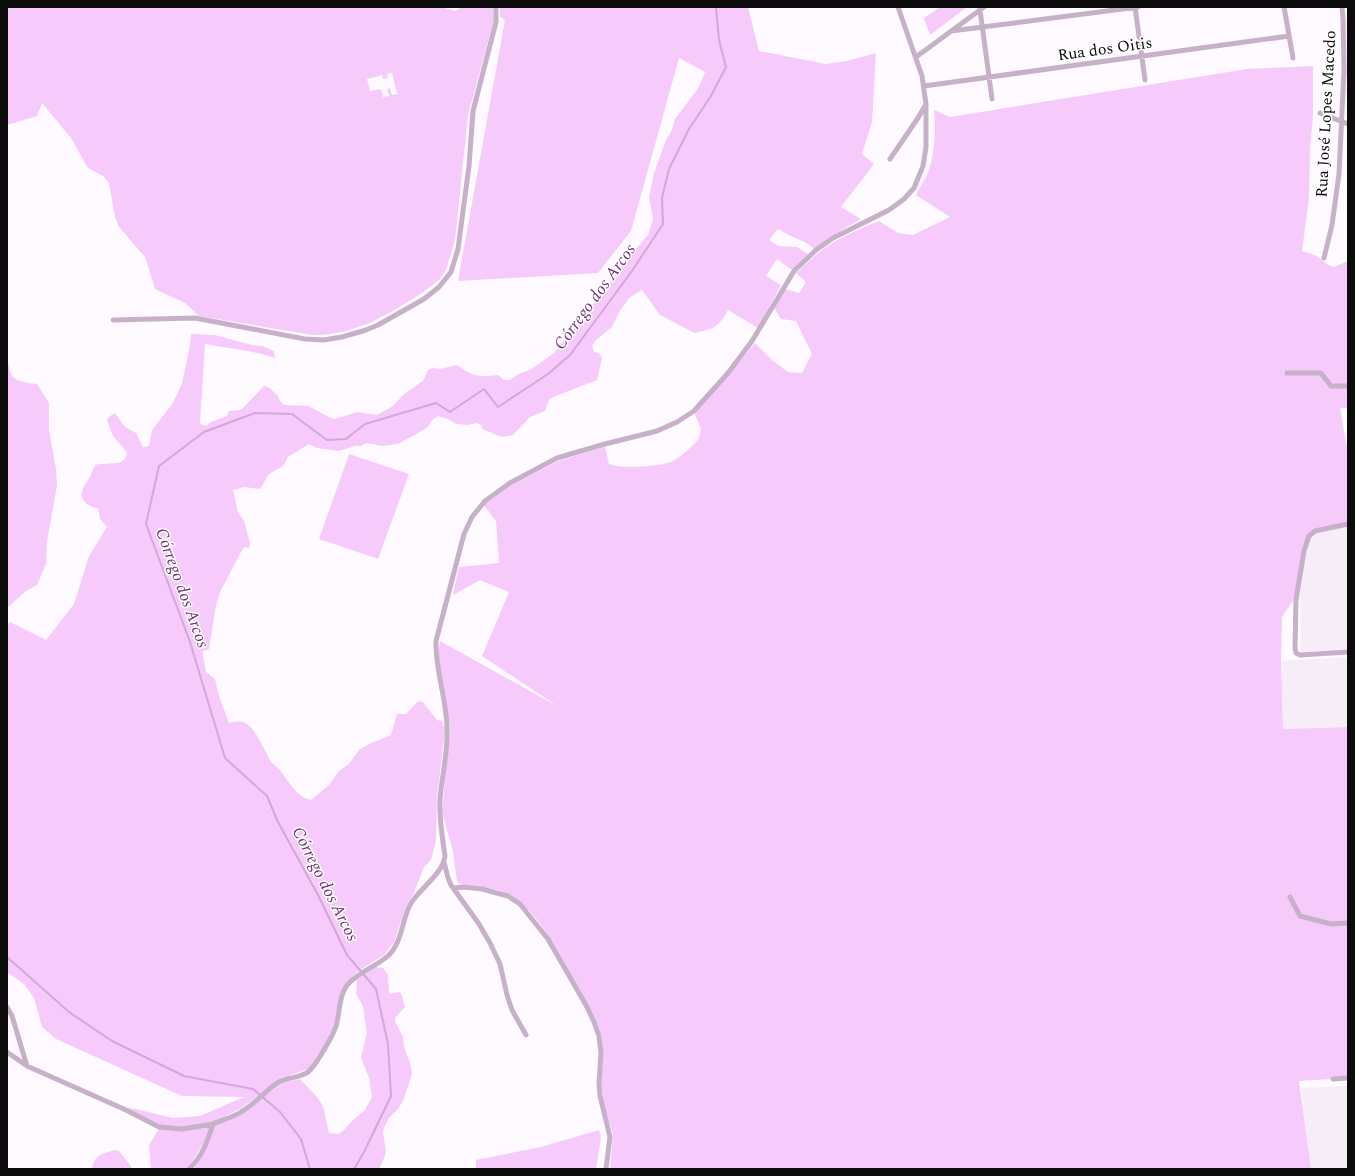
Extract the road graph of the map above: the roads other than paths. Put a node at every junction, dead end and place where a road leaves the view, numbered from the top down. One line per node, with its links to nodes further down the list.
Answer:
1 (496, 7): 25 (street)
2 (898, 7): 11 (street)
3 (1136, 7): 8 (street); 12 (street)
4 (1284, 7): 10 (street)
5 (1342, 7): 7 (street, Rua José Lopes Macedo)
6 (982, 8): 8 (street); 9 (street)
7 (1346, 20): 14 (street, Rua José Lopes Macedo)
8 (982, 26): 9 (street); 15 (street)
9 (950, 31): 11 (street)
10 (1289, 36): 12 (street, Rua dos Oitis); 13 (street)
11 (916, 57): 17 (street)
12 (1142, 57): 15 (street, Rua dos Oitis); 16 (street)
13 (1293, 58)
14 (1346, 70): 21 (street, Rua José Lopes Macedo)
15 (989, 78): 17 (street, Rua dos Oitis); 18 (street)
16 (1145, 80)
17 (924, 86): 19 (street)
18 (992, 99)
19 (926, 104): 23 (street); 30 (street)
20 (1320, 113): 21 (street)
21 (1341, 122): 22 (street); 24 (street, Rua José Lopes Macedo)
22 (1348, 124)
23 (890, 160)
24 (1324, 258)
25 (113, 320)
26 (1287, 373): 27 (street)
27 (1348, 386)
28 (1348, 524): 29 (street)
29 (1348, 652)
30 (444, 862): 31 (street); 40 (street)
31 (454, 888): 35 (street); 42 (street)
32 (1290, 897): 33 (street)
33 (1348, 923)
34 (7, 1006): 37 (street)
35 (526, 1035)
36 (7, 1052): 37 (street)
37 (27, 1066): 40 (street)
38 (1348, 1078): 39 (street)
39 (1333, 1079)
40 (213, 1124): 41 (street)
41 (189, 1169)
42 (606, 1169)

